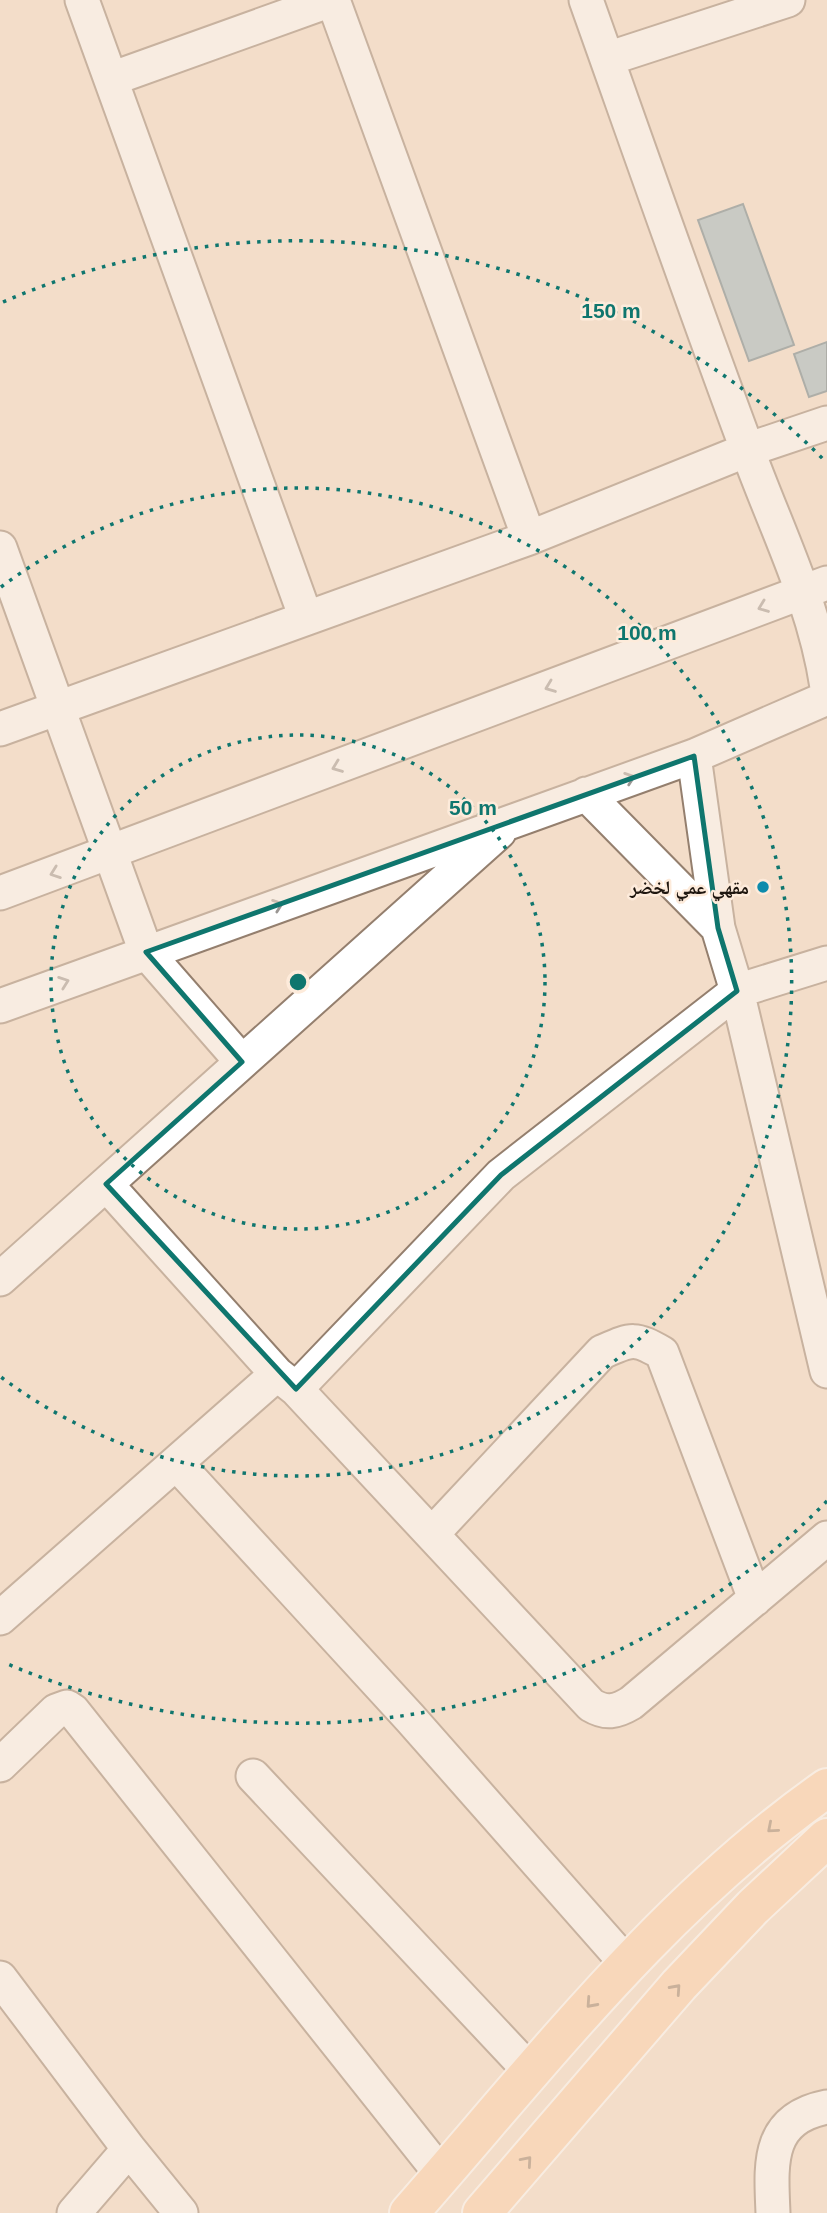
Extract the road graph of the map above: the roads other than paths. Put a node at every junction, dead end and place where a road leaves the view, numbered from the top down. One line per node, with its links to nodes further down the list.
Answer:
1 (82, 0): 6 (street)
2 (332, 0): 6 (street); 9 (street)
3 (586, 0): 5 (street)
4 (788, 0): 5 (street)
5 (607, 59): 8 (street)
6 (111, 79): 12 (street)
7 (827, 423): 8 (street)
8 (747, 450): 9 (street); 11 (street)
9 (529, 537): 12 (street)
10 (0, 548): 15 (street)
11 (816, 587): 13 (street); 20 (street, one-way to 20)
12 (306, 618): 15 (street)
13 (827, 687)
14 (827, 698): 17 (street)
15 (59, 708): 16 (street); 20 (street)
16 (0, 729)
17 (694, 756): 18 (street, one-way to 17); 22 (street)
18 (586, 794): 19 (street); 22 (street)
19 (511, 820): 23 (street, one-way to 19); 27 (street)
20 (109, 853): 21 (street, one-way to 21); 23 (street)
21 (0, 892)
22 (718, 928): 25 (street)
23 (146, 952): 26 (street, one-way to 23); 27 (street)
24 (827, 963): 25 (street)
25 (737, 991): 30 (street); 31 (street)
26 (0, 1006)
27 (242, 1062): 28 (street)
28 (106, 1184): 29 (street); 31 (street)
29 (0, 1279)
30 (827, 1371)
31 (287, 1382): 32 (street); 33 (street)
32 (176, 1463): 36 (street); 41 (street)
33 (432, 1534): 35 (street); 35 (street)
34 (827, 1538): 35 (street)
35 (755, 1599)
36 (0, 1618)
37 (0, 1765): 46 (street)
38 (253, 1776): 43 (street)
39 (827, 1788): 41 (main road, one-way to 41)
40 (827, 1838): 50 (main road, one-way to 40)
41 (627, 1964): 43 (main road, one-way to 43)
42 (2, 1986): 45 (street)
43 (530, 2071): 46 (main road)
44 (827, 2107): 51 (street)
45 (129, 2149): 47 (street); 48 (street)
46 (442, 2175): 49 (main road)
47 (74, 2213)
48 (181, 2213)
49 (409, 2213)
50 (482, 2213)
51 (773, 2213)

